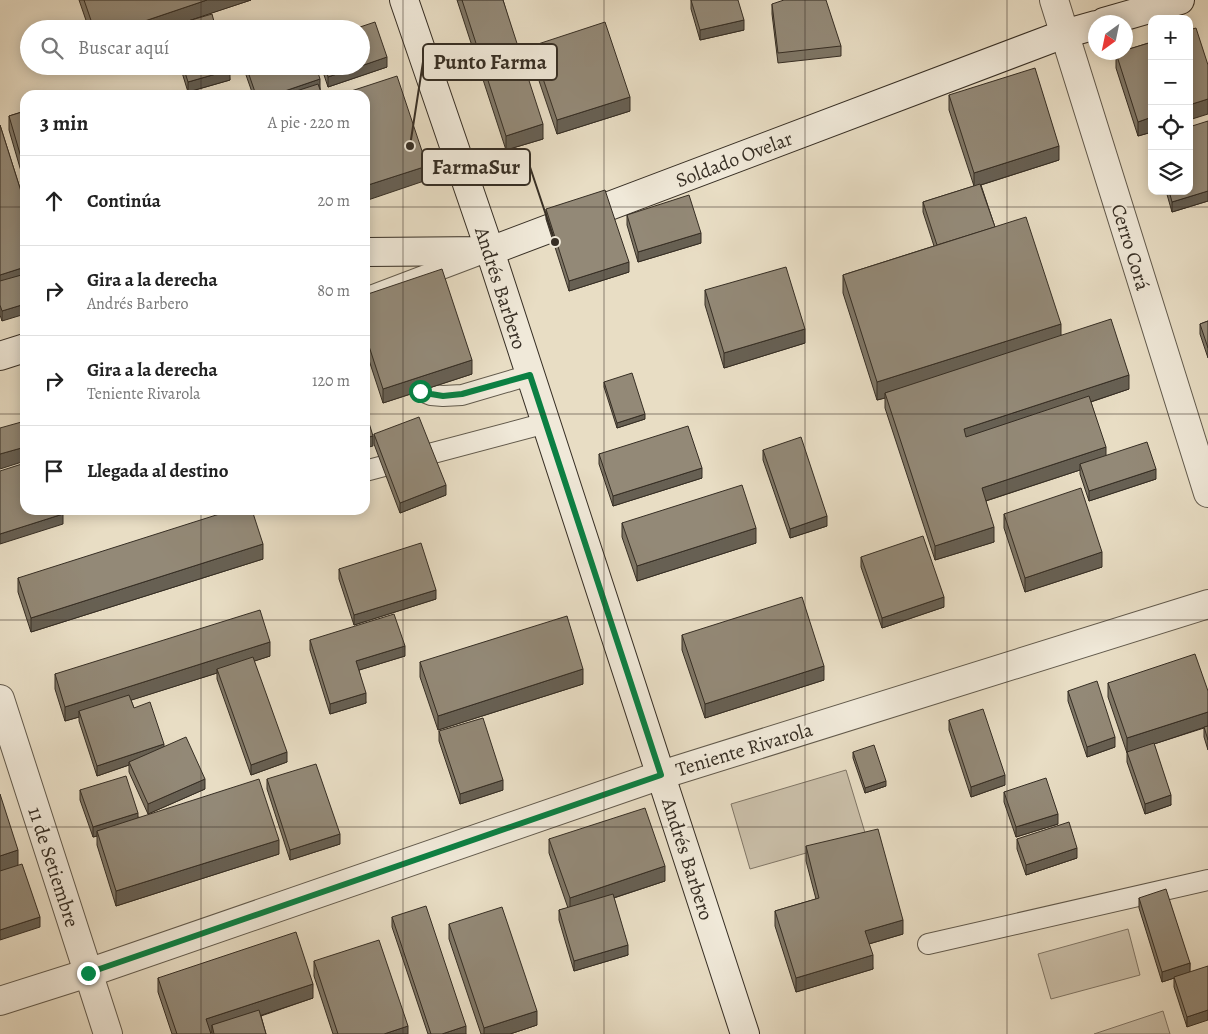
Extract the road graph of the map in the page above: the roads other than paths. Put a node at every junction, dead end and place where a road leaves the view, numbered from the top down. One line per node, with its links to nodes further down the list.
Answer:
1 (404, 0): 7 (street, Andrés Barbero)
2 (1054, 0): 6 (street, Cerro Corá)
3 (1180, 0): 4 (street)
4 (1128, 15)
5 (1088, 27): 6 (street, Soldado Ovelar)
6 (1064, 34): 7 (street, Soldado Ovelar); 16 (street, Cerro Corá)
7 (490, 251): 8 (street, Soldado Ovelar); 9 (lane); 12 (street, Andrés Barbero)
8 (370, 252)
9 (370, 301)
10 (20, 350): 11 (street)
11 (0, 356)
12 (530, 375): 13 (lane); 14 (street, Andrés Barbero)
13 (420, 391)
14 (546, 423): 15 (lane); 19 (street, Andrés Barbero)
15 (370, 470)
16 (1208, 494)
17 (1208, 604): 19 (street, Teniente Rivarola)
18 (0, 699): 22 (street, 11 de Setiembre)
19 (661, 775): 22 (street, Teniente Rivarola); 25 (street, Andrés Barbero)
20 (1208, 880): 21 (lane)
21 (928, 944)
22 (88, 973): 23 (street, Teniente Rivarola); 24 (street, 11 de Setiembre)
23 (0, 1000)
24 (108, 1034)
25 (745, 1034)

